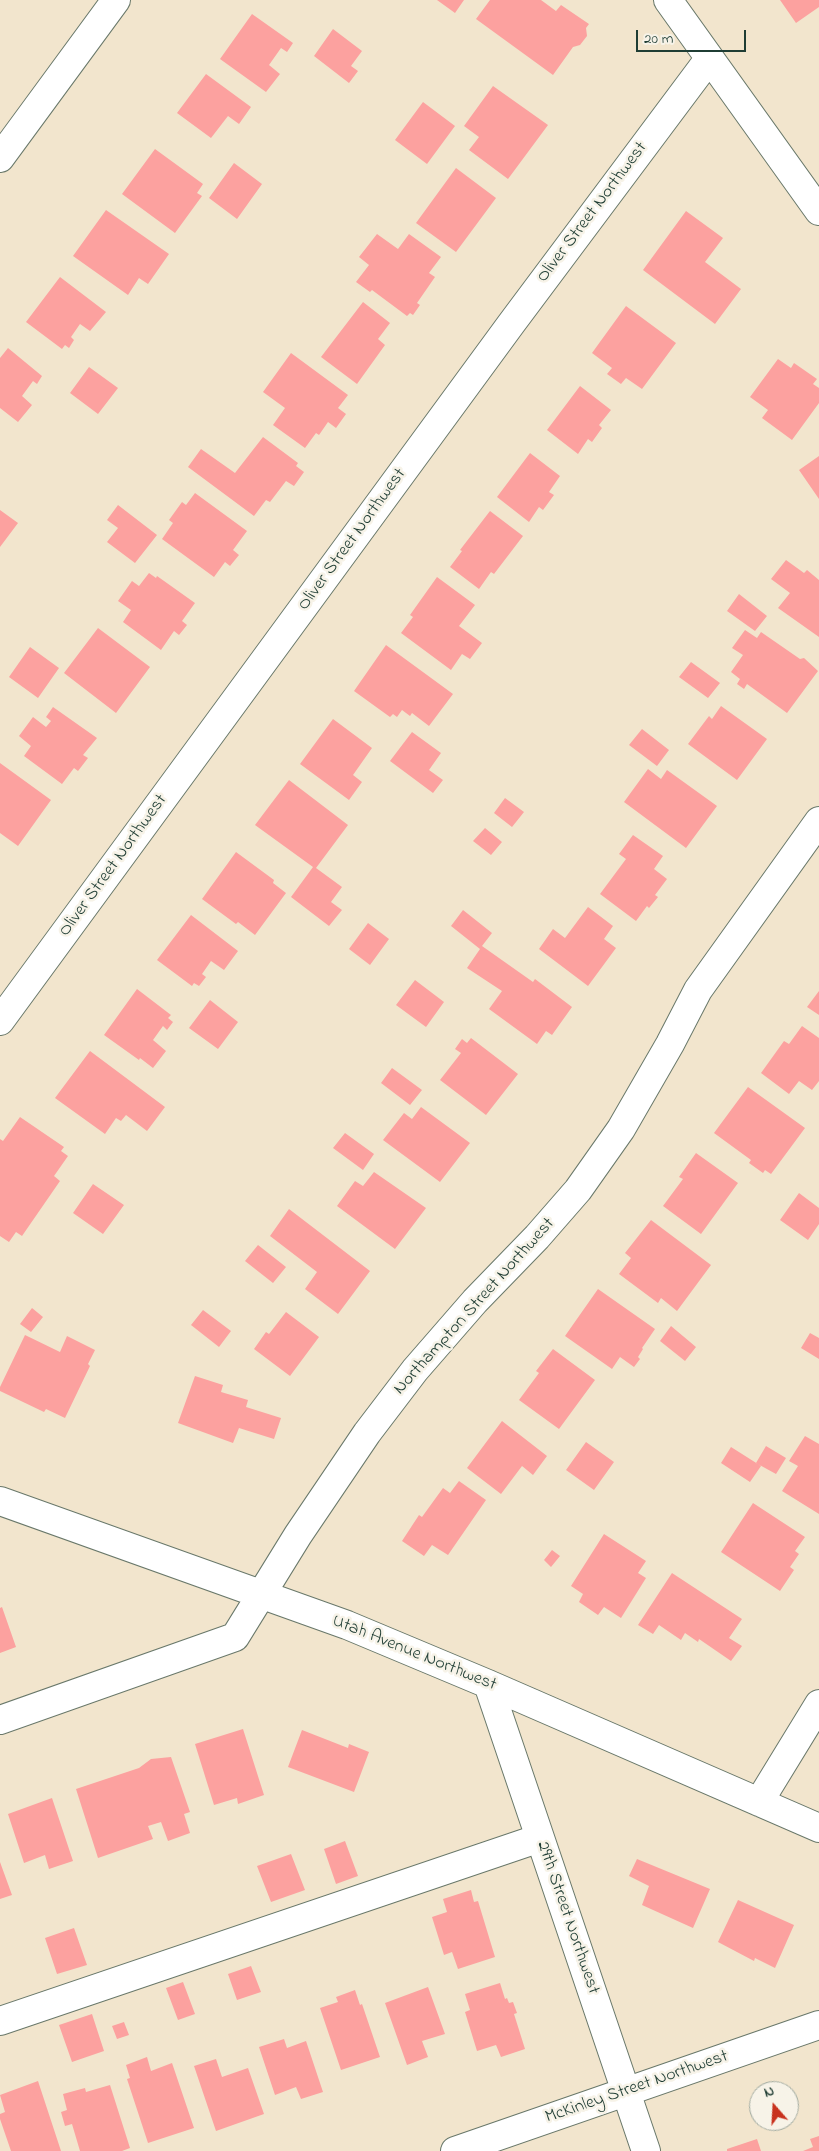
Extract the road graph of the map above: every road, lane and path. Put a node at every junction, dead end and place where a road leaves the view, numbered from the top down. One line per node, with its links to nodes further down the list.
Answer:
1 (116, 0): 4 (street)
2 (668, 0): 3 (street)
3 (709, 59): 5 (street); 7 (street, Oliver Street Northwest)
4 (0, 158)
5 (819, 211)
6 (819, 820): 9 (street, Northampton Street Northwest)
7 (0, 1022)
8 (0, 1501): 9 (street, Utah Avenue Northwest)
9 (262, 1594): 10 (street, Utah Avenue Northwest); 12 (street, Northampton Street Northwest)
10 (488, 1684): 13 (street, Utah Avenue Northwest); 15 (street, 29th Street Northwest)
11 (819, 1704): 13 (street)
12 (0, 1720)
13 (759, 1802): 14 (street, Utah Avenue Northwest)
14 (819, 1828)
15 (540, 1838): 16 (street); 18 (street, 29th Street Northwest)
16 (0, 2021)
17 (819, 2025): 18 (street, McKinley Street Northwest)
18 (626, 2092): 19 (street, McKinley Street Northwest); 20 (street, 29th Street Northwest)
19 (455, 2151)
20 (646, 2151)

